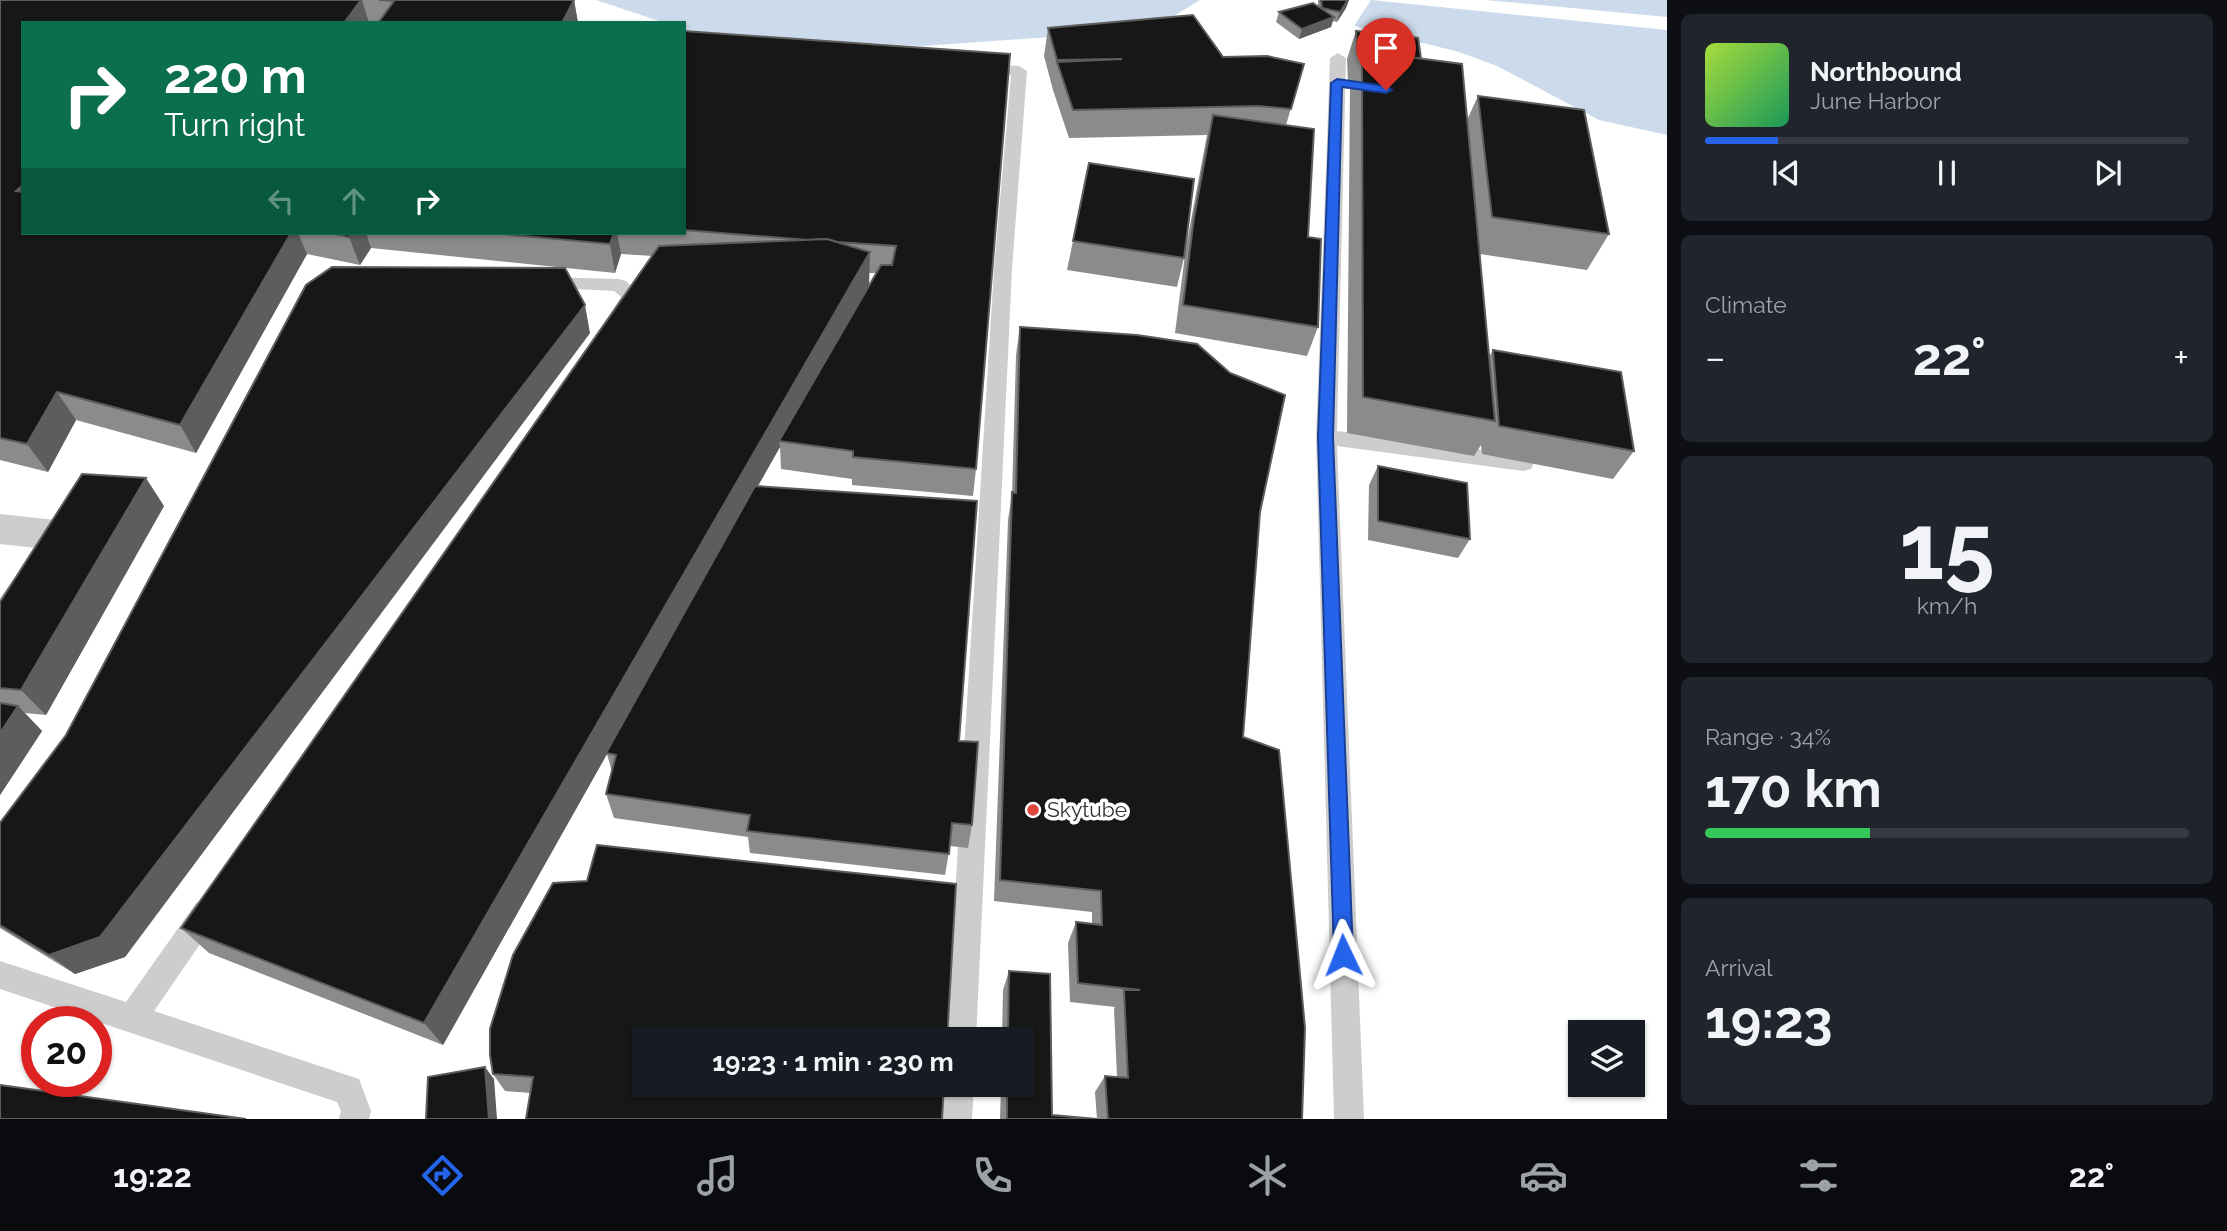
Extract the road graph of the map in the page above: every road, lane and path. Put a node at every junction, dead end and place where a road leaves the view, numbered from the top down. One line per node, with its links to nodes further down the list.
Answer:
1 (1338, 58): 5 (lane)
2 (960, 66): 12 (lane)
3 (528, 282): 4 (lane)
4 (608, 333)
5 (1326, 437): 6 (lane); 16 (lane)
6 (1523, 463)
7 (0, 529): 8 (street)
8 (0, 629)
9 (219, 892): 11 (lane)
10 (0, 975): 11 (lane)
11 (132, 1018): 14 (lane)
12 (962, 1027)
13 (958, 1097): 15 (lane)
14 (354, 1119)
15 (957, 1119)
16 (1349, 1119)

